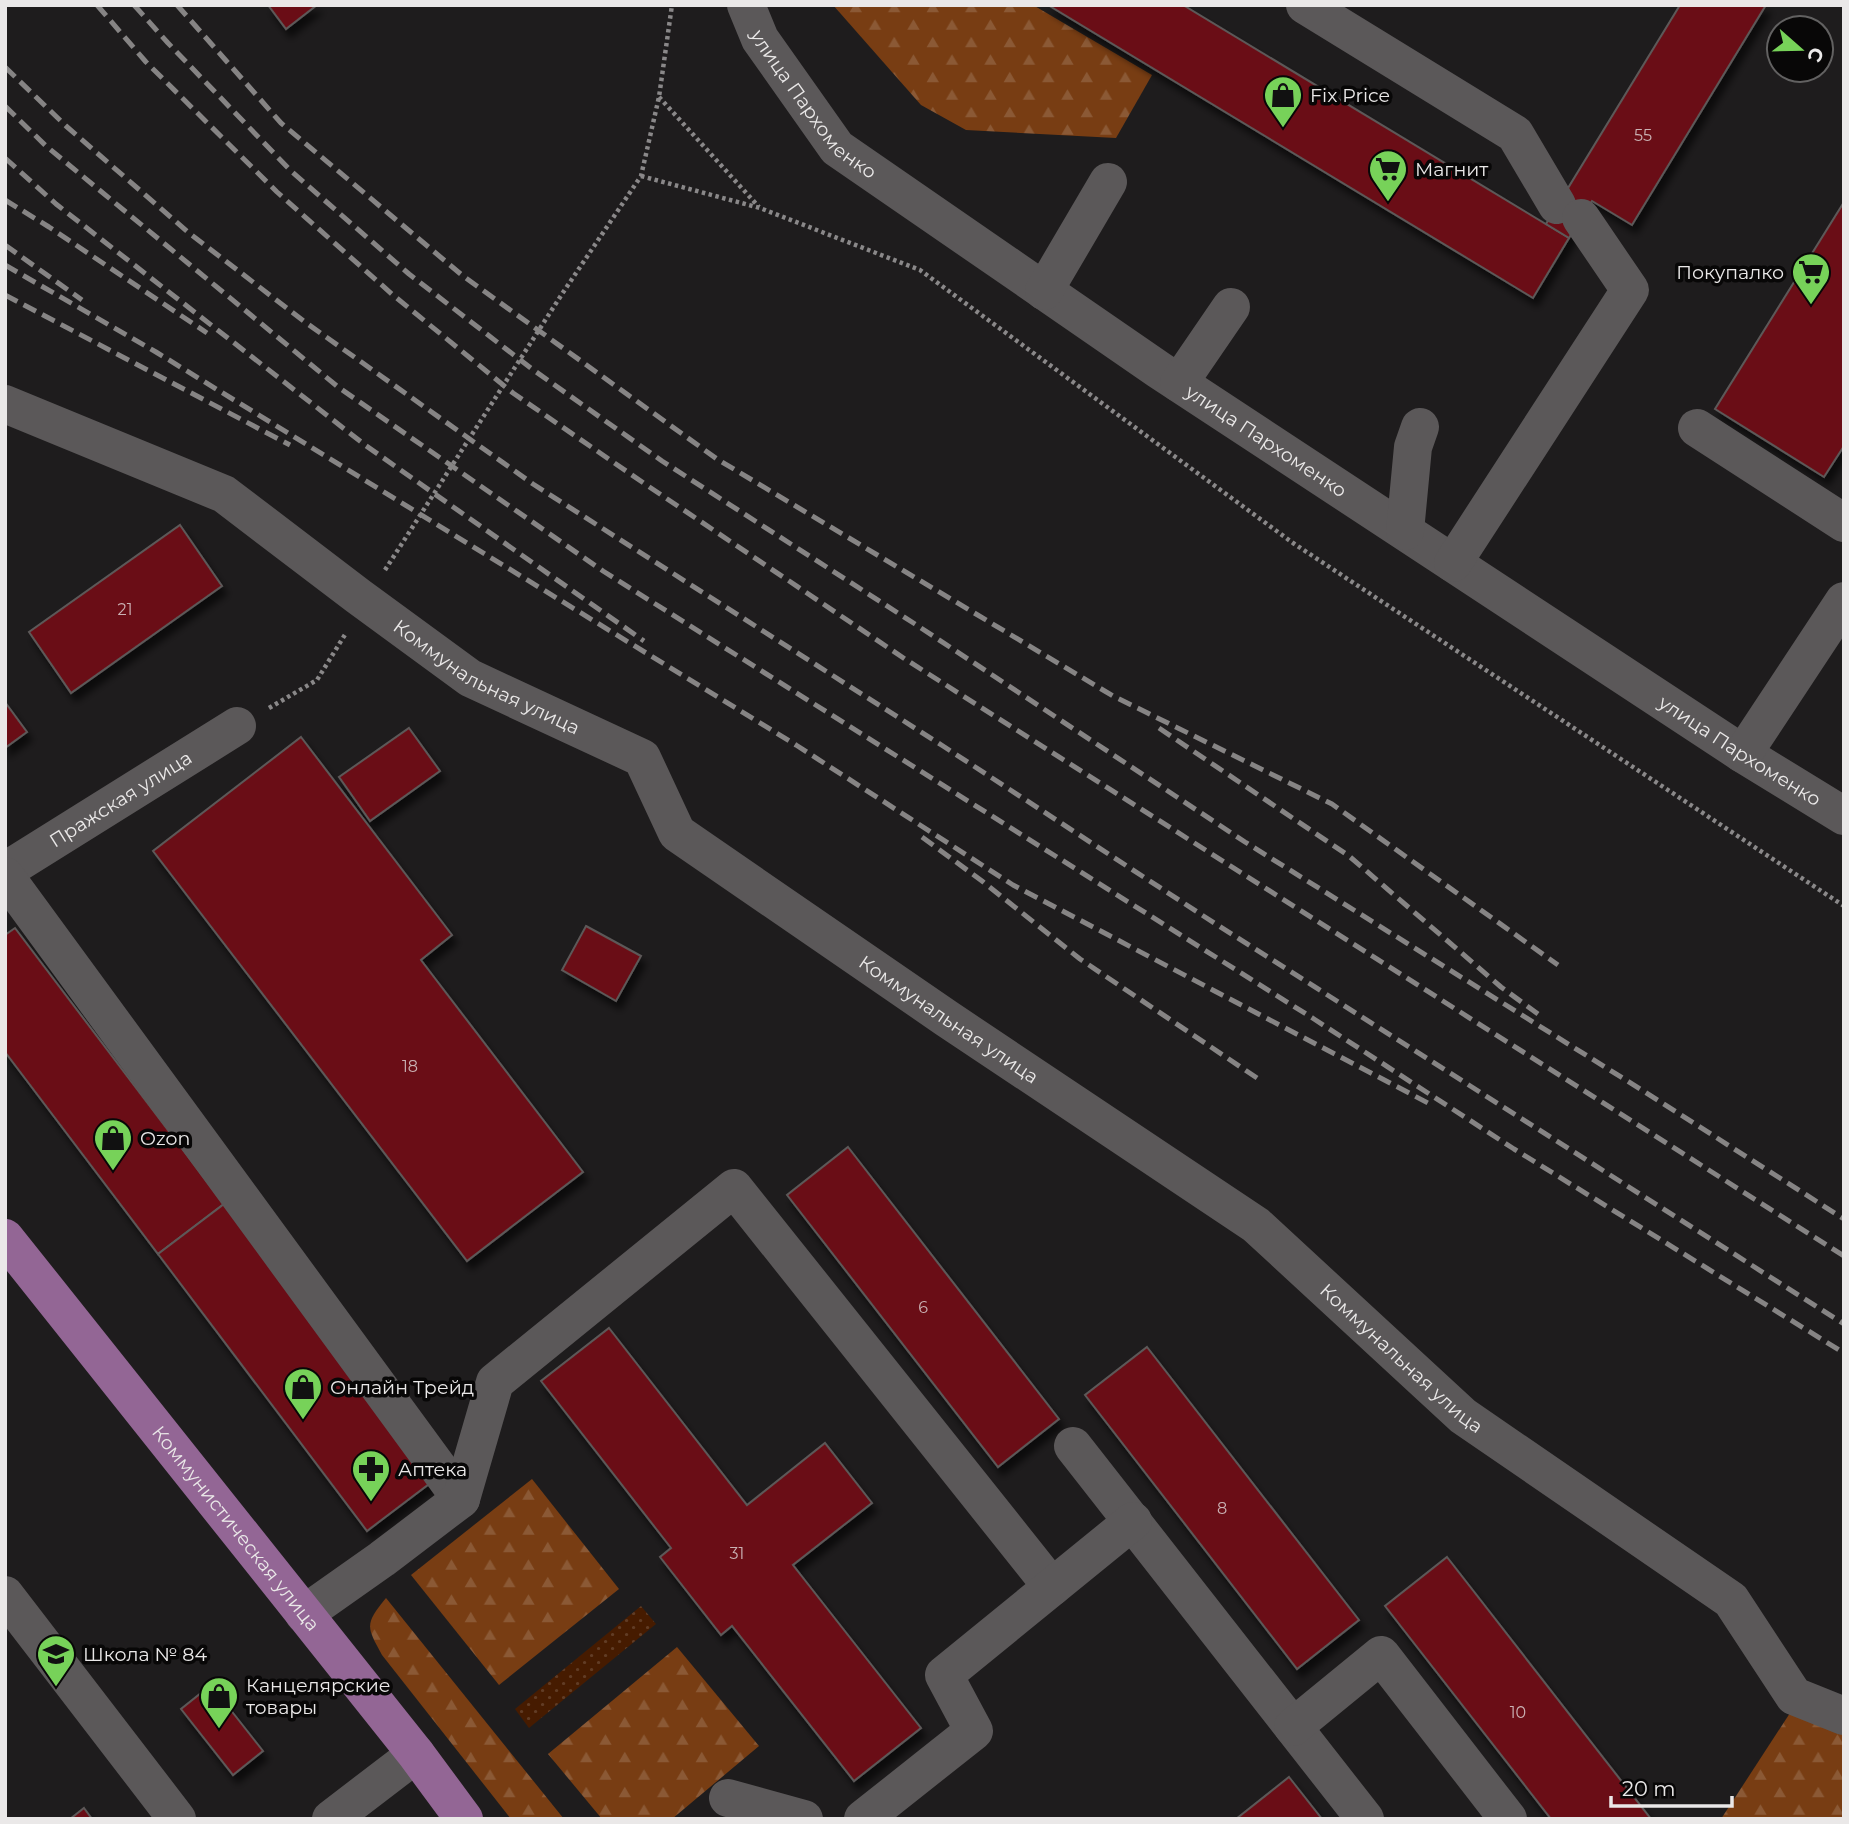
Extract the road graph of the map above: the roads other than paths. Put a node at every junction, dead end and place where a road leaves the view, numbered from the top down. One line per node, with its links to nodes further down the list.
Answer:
1 (746, 5): 4 (street, улица Пархоменко)
2 (1305, 5): 12 (street)
3 (1108, 182): 4 (street)
4 (1044, 291): 6 (street, улица Пархоменко)
5 (1231, 307): 6 (street)
6 (1179, 383): 11 (street, улица Пархоменко)
7 (5, 404): 25 (street, Коммунальная улица)
8 (1420, 427): 11 (street)
9 (1697, 428): 10 (street)
10 (1844, 523)
11 (1405, 531): 12 (street, улица Пархоменко)
12 (1453, 563): 15 (street, улица Пархоменко)
13 (1844, 601): 15 (street)
14 (237, 726): 17 (street, Пражская улица)
15 (1743, 754): 16 (street, улица Пархоменко)
16 (1844, 816)
17 (5, 873): 20 (street)
18 (5, 1238): 24 (main road, Коммунистическая улица)
19 (1073, 1446): 21 (street)
20 (461, 1499): 22 (street); 24 (street)
21 (1133, 1521): 22 (street); 26 (street)
22 (1052, 1587): 33 (street)
23 (5, 1595): 29 (street)
24 (304, 1614): 27 (main road, Коммунистическая улица)
25 (1844, 1716)
26 (1293, 1727): 34 (street); 35 (street)
27 (416, 1754): 30 (street); 31 (main road, Коммунистическая улица)
28 (725, 1812): 32 (street)
29 (177, 1819)
30 (331, 1819)
31 (464, 1819)
32 (804, 1819)
33 (863, 1819)
34 (1365, 1819)
35 (1507, 1819)

